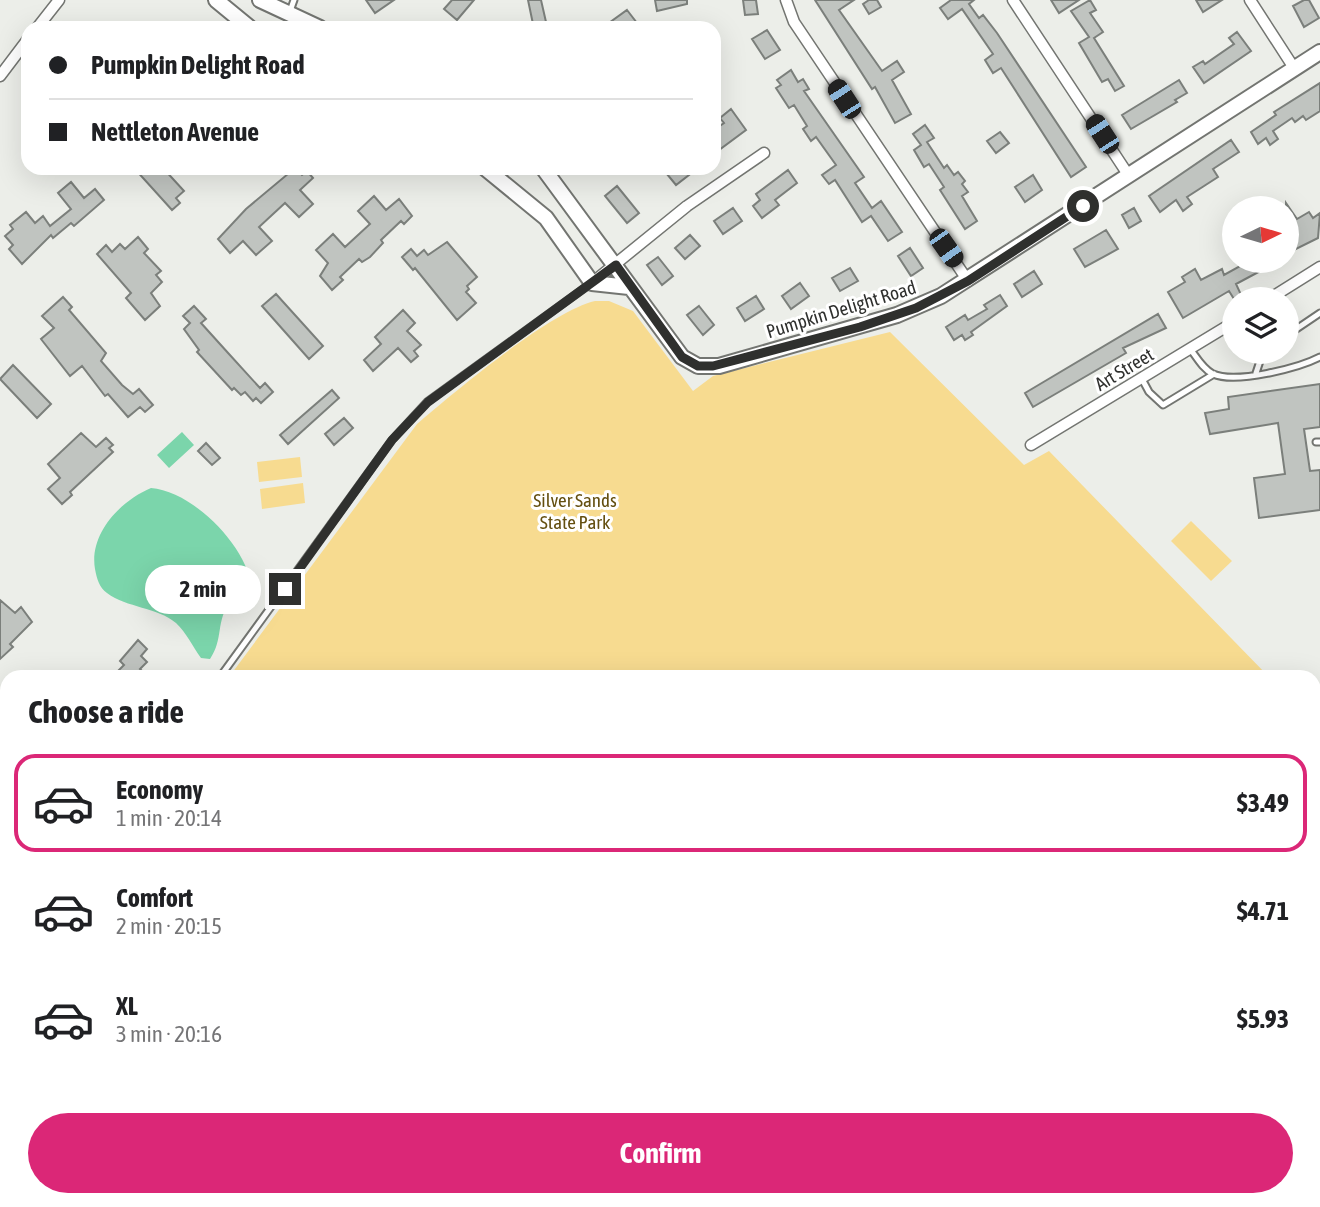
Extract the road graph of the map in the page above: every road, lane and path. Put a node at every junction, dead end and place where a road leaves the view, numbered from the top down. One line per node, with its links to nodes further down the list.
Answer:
1 (59, 0): 9 (street)
2 (216, 0): 10 (street)
3 (260, 0): 8 (street)
4 (294, 0): 8 (lane)
5 (786, 0): 22 (street)
6 (1013, 0): 19 (street)
7 (1250, 0): 14 (street)
8 (288, 15): 11 (street)
9 (42, 21)
10 (242, 21)
11 (303, 21)
12 (21, 49): 15 (street)
13 (1320, 52): 14 (street, Pumpkin Delight Road)
14 (1294, 68): 19 (street, Pumpkin Delight Road)
15 (0, 76)
16 (764, 153): 20 (street)
17 (494, 175): 23 (street)
18 (548, 175): 20 (street)
19 (1129, 176): 22 (street, Pumpkin Delight Road)
20 (616, 265): 23 (street); 24 (street)
21 (1320, 267): 25 (street)
22 (968, 281): 24 (street, Pumpkin Delight Road)
23 (592, 283): 24 (street); 36 (lane)
24 (629, 287)
25 (1288, 287)
26 (1320, 313): 27 (lane)
27 (1299, 327)
28 (1222, 330): 29 (street, Art Street)
29 (1191, 350): 33 (lane); 34 (street, Art Street)
30 (1320, 357): 32 (lane)
31 (1259, 364): 32 (lane)
32 (1256, 373): 33 (lane)
33 (1214, 374): 34 (lane)
34 (1142, 379): 35 (street, Art Street)
35 (1031, 445)
36 (225, 670)

